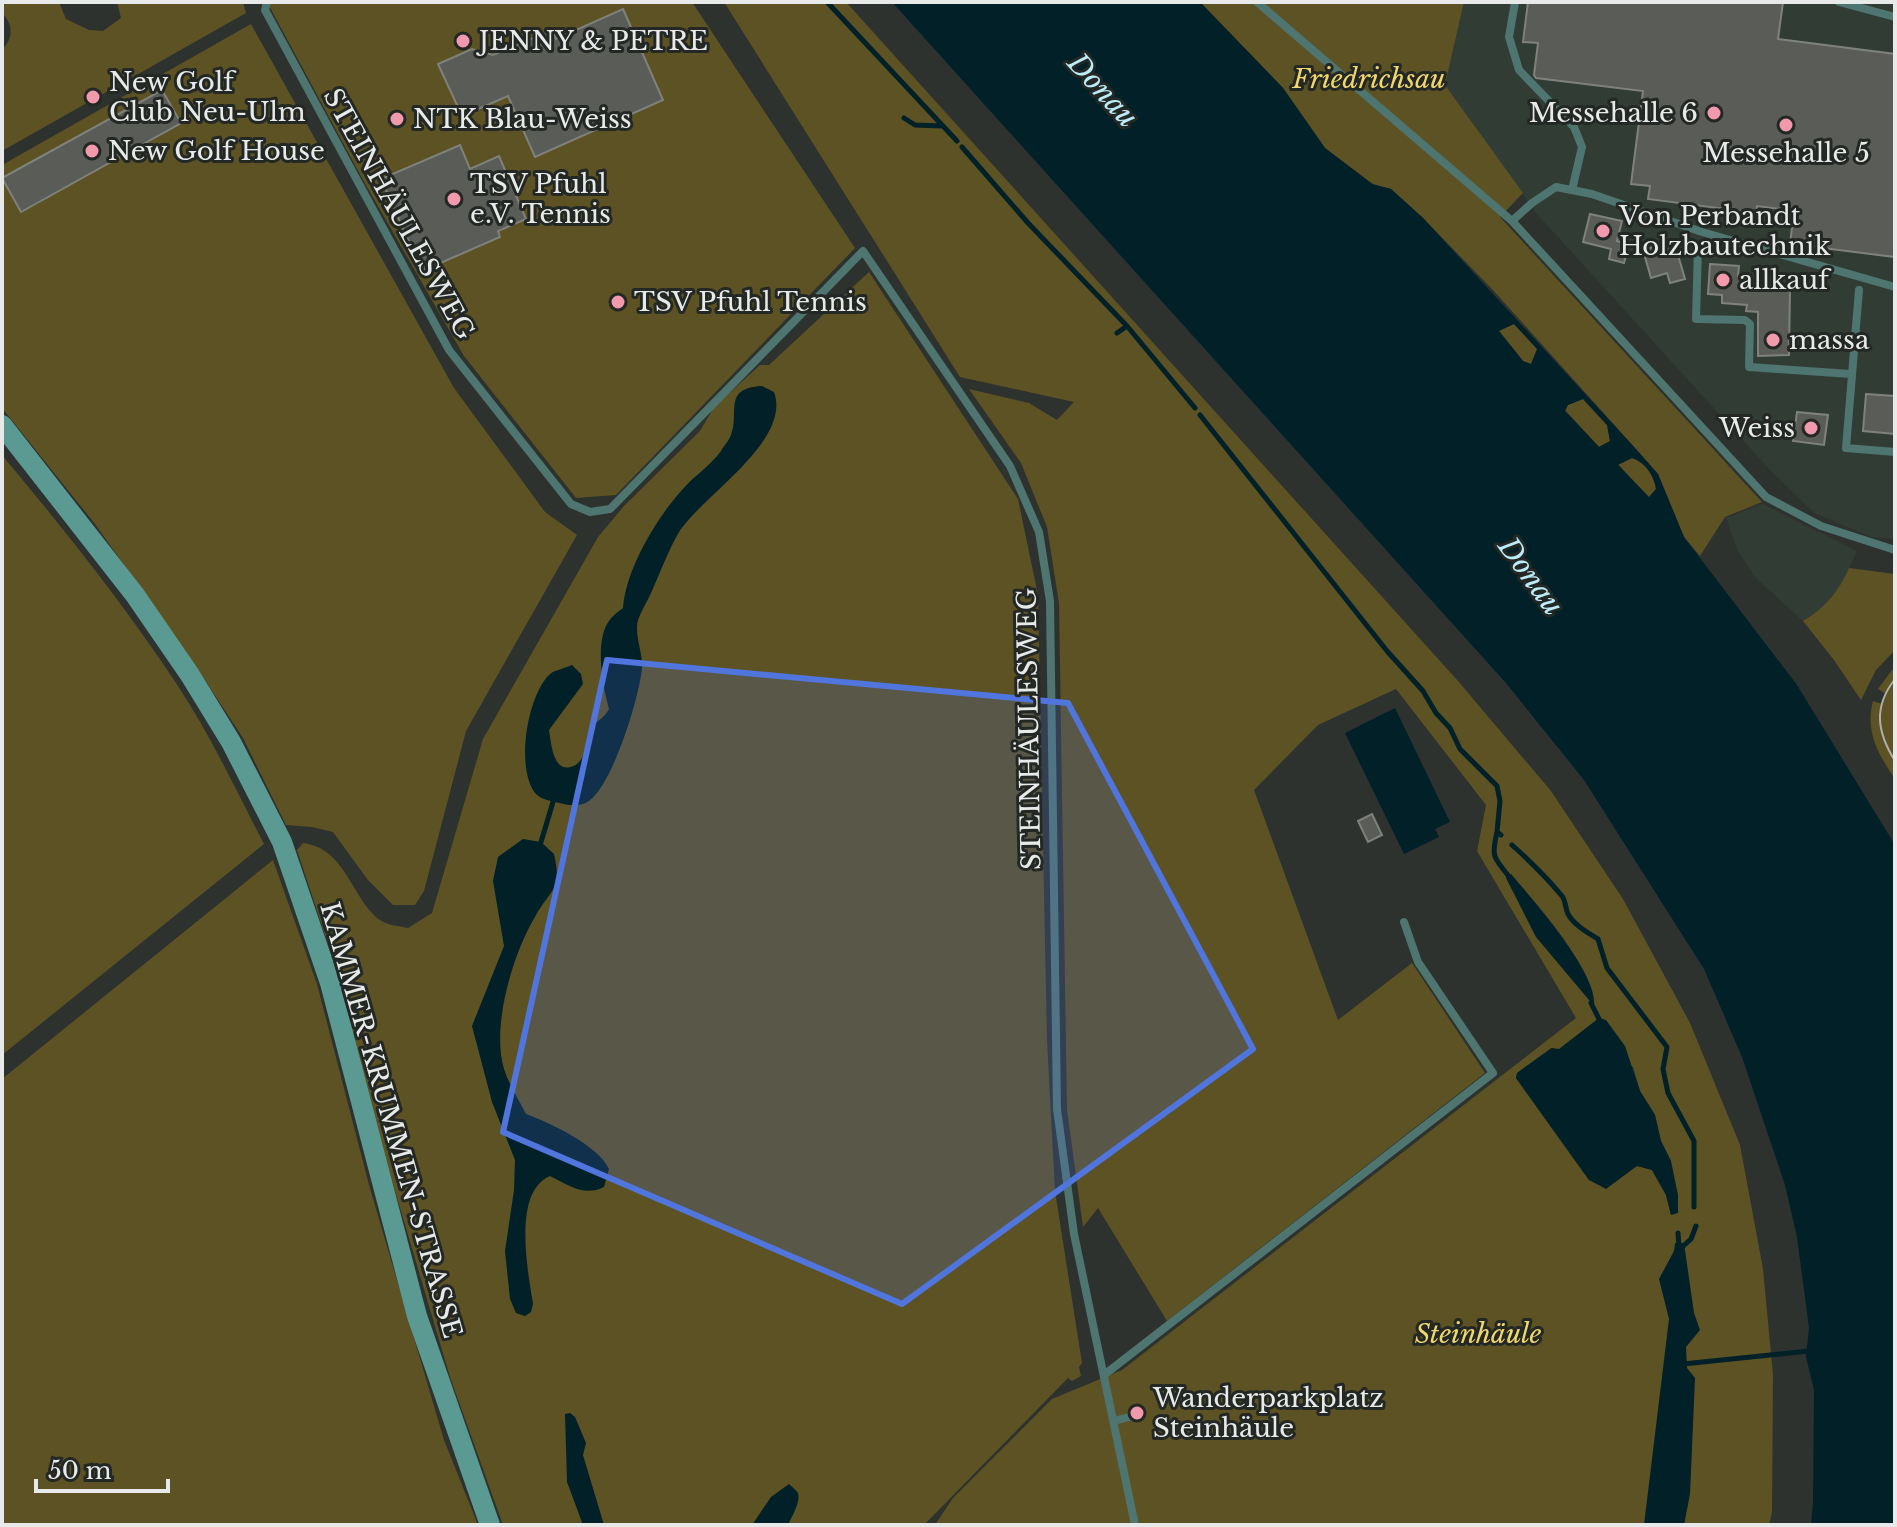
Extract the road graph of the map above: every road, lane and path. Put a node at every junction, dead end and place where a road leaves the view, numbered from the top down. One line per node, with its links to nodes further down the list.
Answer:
1 (267, 2): 16 (lane, STEINHÄULESWEG)
2 (1257, 2): 7 (lane)
3 (1515, 2): 6 (lane)
4 (1839, 2): 5 (lane)
5 (1895, 17)
6 (1572, 190): 7 (lane); 9 (lane)
7 (1512, 221): 14 (lane)
8 (1698, 247): 11 (lane)
9 (1895, 287)
10 (1859, 290): 11 (lane)
11 (1851, 374): 13 (lane)
12 (2, 425): 19 (street, KAMMER-KRUMMEN-STRASSE)
13 (1895, 452)
14 (1895, 550)
15 (1404, 922): 16 (lane)
16 (1104, 1375): 18 (lane, STEINHÄULESWEG)
17 (1136, 1415): 18 (lane)
18 (1114, 1421): 20 (lane, STEINHÄULESWEG)
19 (490, 1525)
20 (1135, 1525)

